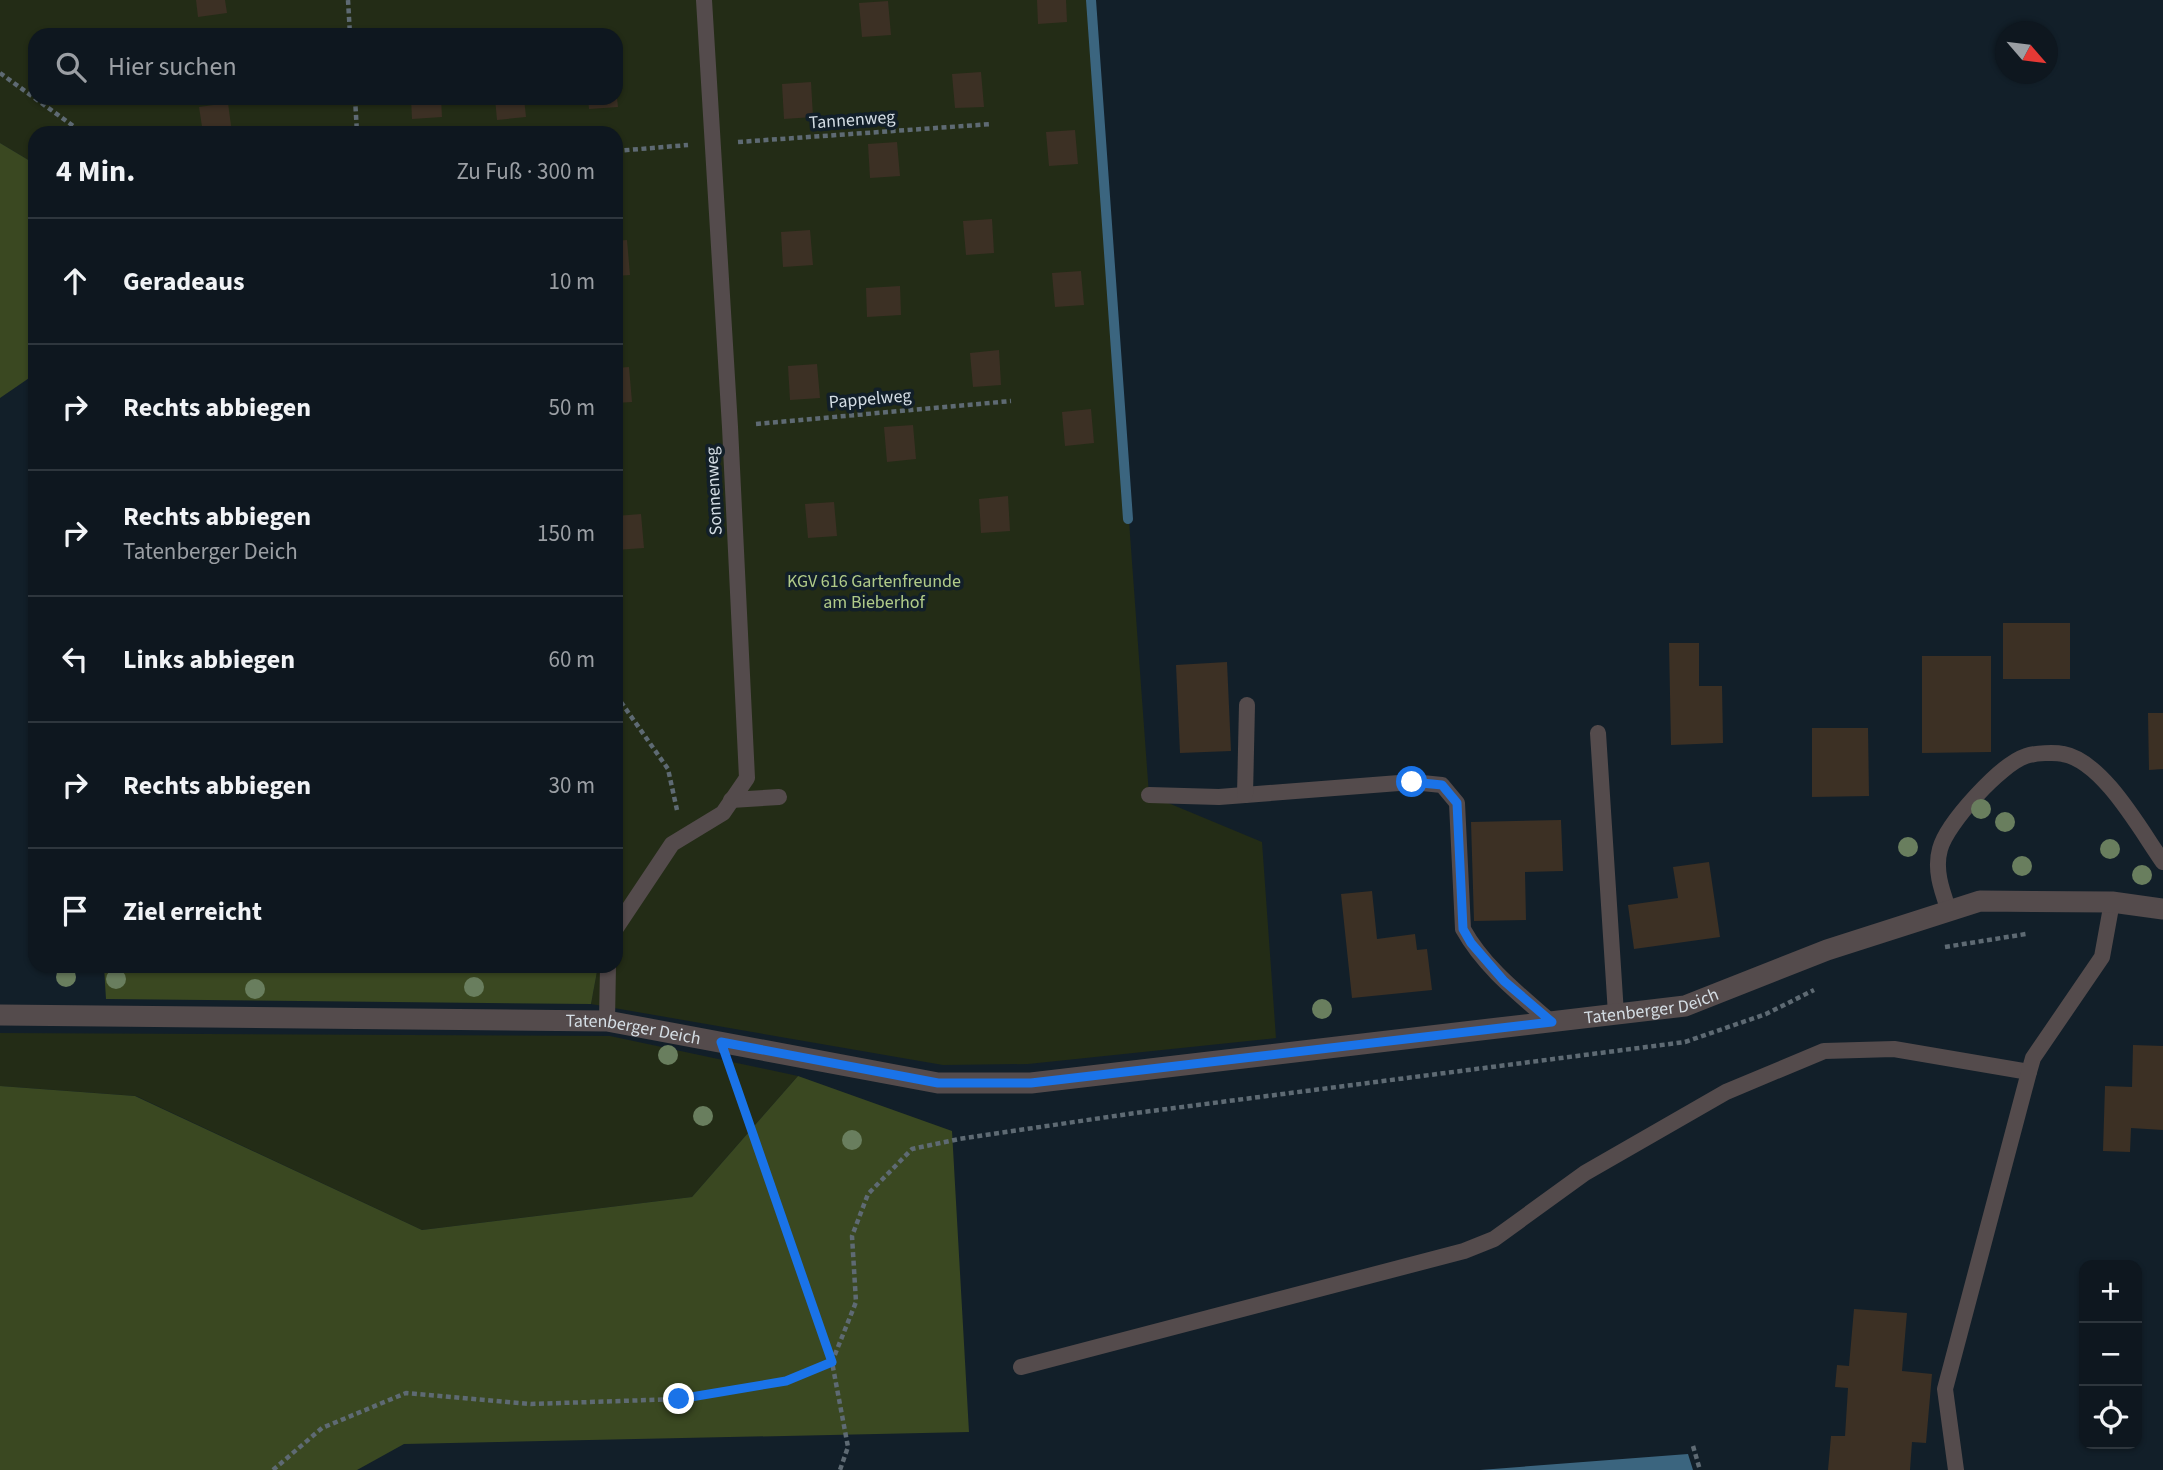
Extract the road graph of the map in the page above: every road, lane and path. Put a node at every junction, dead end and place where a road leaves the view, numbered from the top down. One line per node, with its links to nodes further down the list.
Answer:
1 (348, 0): 3 (path)
2 (704, 0): 11 (lane, Sonnenweg)
3 (350, 28)
4 (0, 73): 5 (path)
5 (28, 93)
6 (44, 105): 9 (path)
7 (355, 105): 10 (path)
8 (992, 124): 11 (path, Tannenweg)
9 (73, 126)
10 (357, 126)
11 (713, 144): 12 (path, Tannenweg); 14 (lane, Sonnenweg)
12 (623, 151)
13 (1011, 401): 14 (path, Pappelweg)
14 (730, 426): 21 (lane, Sonnenweg)
15 (623, 705): 22 (path)
16 (1247, 705): 19 (lane)
17 (1598, 733): 32 (lane)
18 (1149, 795): 19 (lane)
19 (1245, 795): 35 (lane)
20 (779, 797): 21 (lane)
21 (732, 800): 22 (lane, Sonnenweg)
22 (672, 844): 27 (lane, Sonnenweg)
23 (2163, 862): 26 (lane)
24 (2112, 902): 25 (street, Tatenberger Deich); 26 (street, Tatenberger Deich); 37 (lane)
25 (2163, 909)
26 (1949, 911): 32 (street, Tatenberger Deich)
27 (623, 918)
28 (2038, 932): 29 (path)
29 (1936, 949)
30 (608, 973): 34 (lane)
31 (1822, 986): 38 (path)
32 (1616, 1014): 35 (street, Tatenberger Deich)
33 (0, 1015): 34 (street, Tatenberger Deich)
34 (607, 1021): 36 (street, Tatenberger Deich)
35 (1552, 1022): 36 (street, Tatenberger Deich)
36 (721, 1042): 38 (path)
37 (2029, 1072): 39 (lane); 44 (lane)
38 (832, 1362): 41 (path); 42 (path)
39 (1021, 1367)
40 (1693, 1446): 43 (path)
41 (273, 1470)
42 (840, 1470)
43 (1700, 1470)
44 (1956, 1470)

